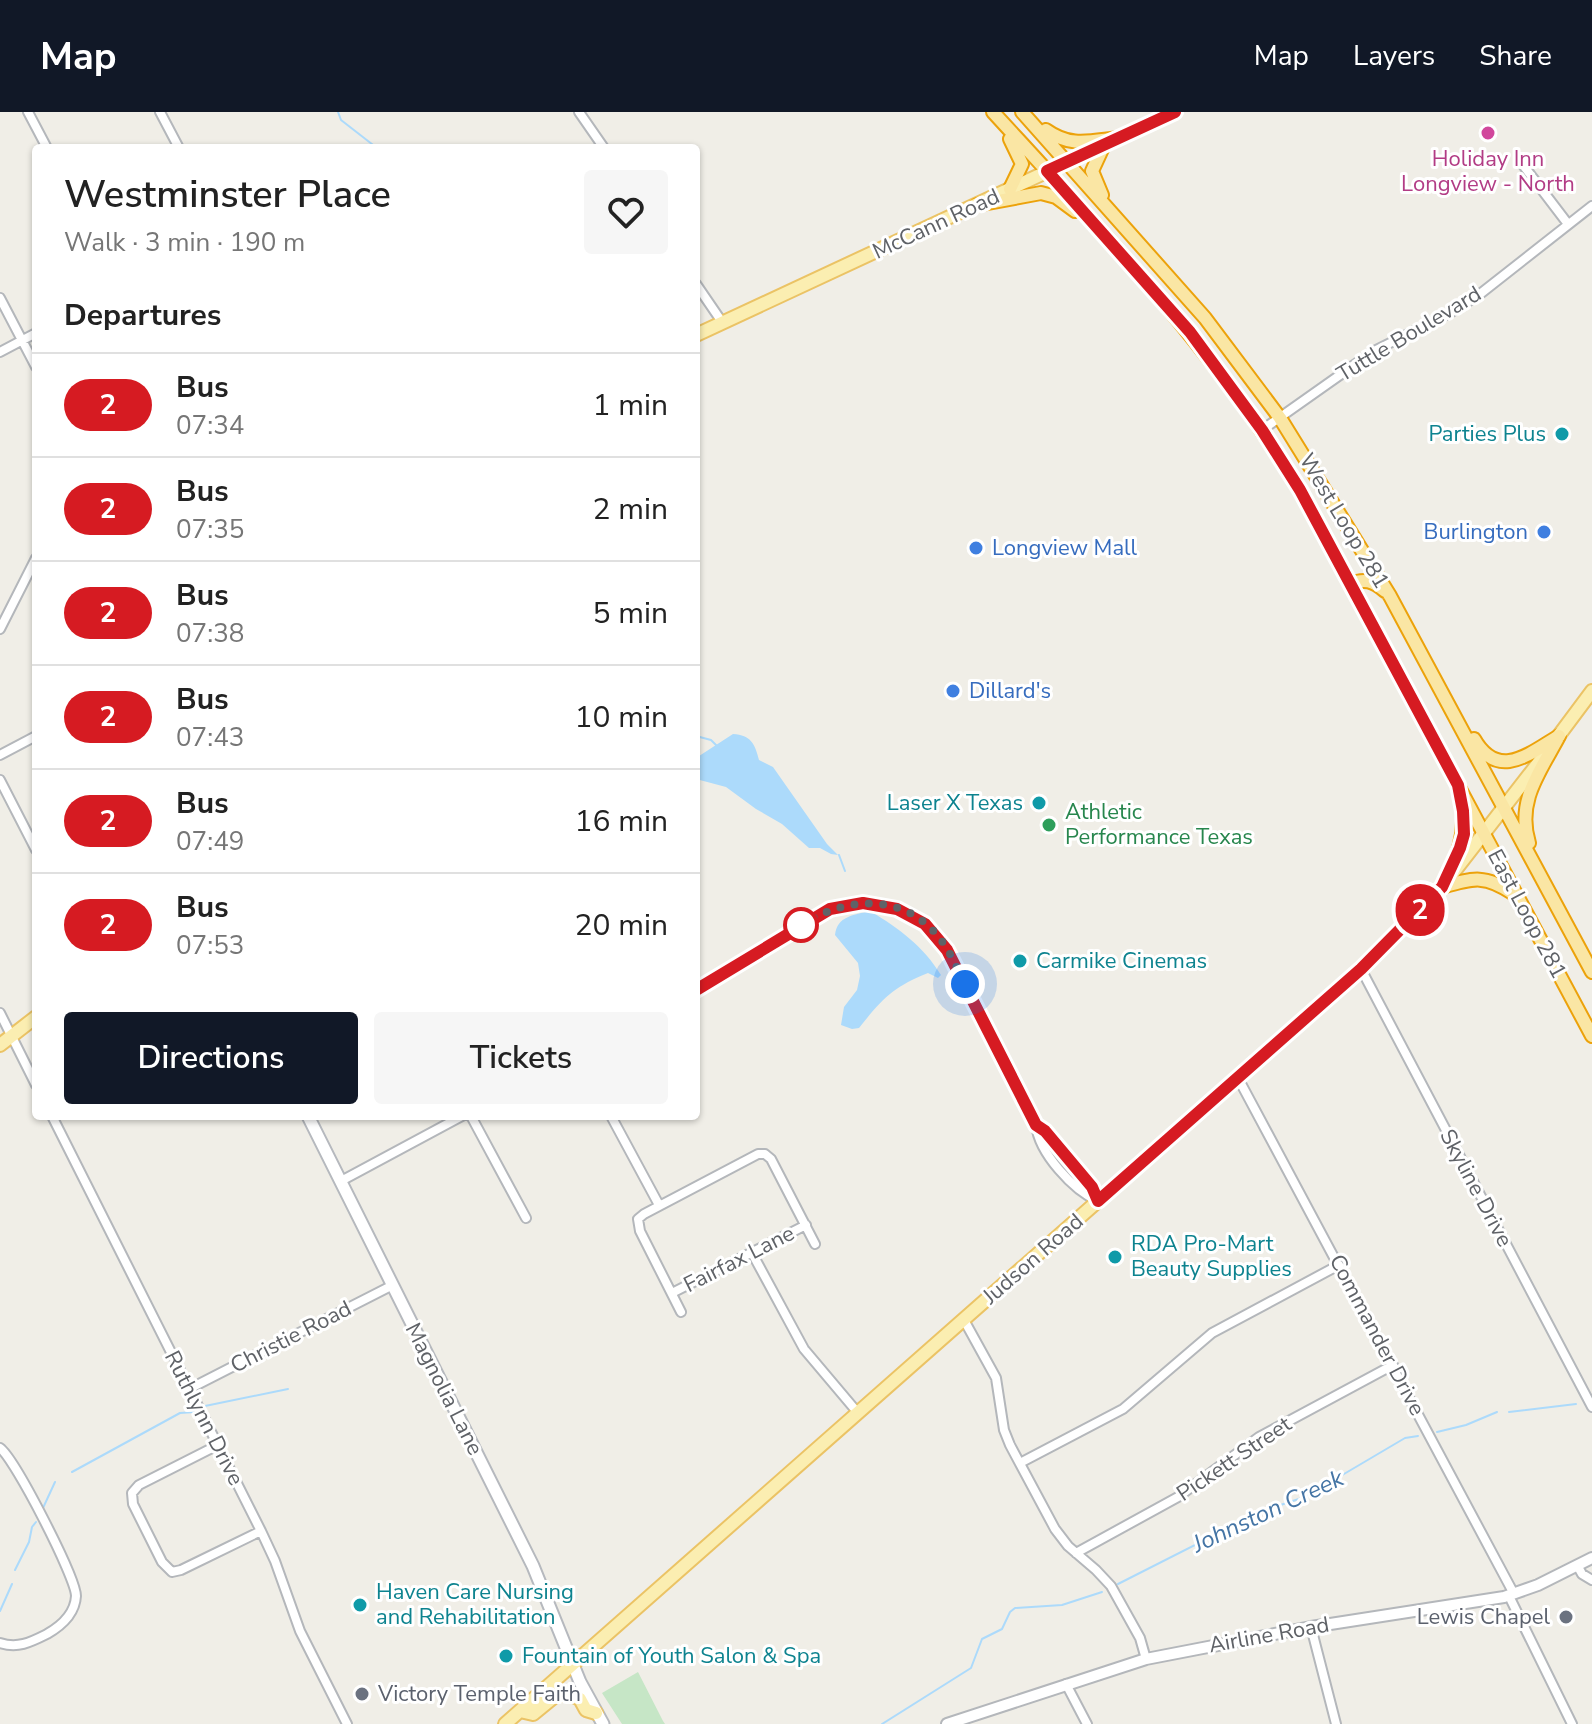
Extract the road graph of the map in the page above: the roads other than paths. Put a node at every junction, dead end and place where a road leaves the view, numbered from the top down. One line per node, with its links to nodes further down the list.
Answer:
1 (28, 112): 8 (street)
2 (160, 112): 9 (street)
3 (579, 112): 10 (street)
4 (993, 112): 14 (highway, West Loop 281); 15 (highway)
5 (1175, 112): 7 (main road, McCann Road)
6 (1024, 114): 7 (highway); 12 (highway, West Loop 281)
7 (1119, 138): 11 (main road, McCann Road)
8 (45, 144)
9 (177, 144)
10 (601, 144)
11 (1104, 145): 12 (main road, McCann Road); 18 (highway)
12 (1067, 162): 14 (main road, McCann Road); 18 (highway, West Loop 281)
13 (1523, 165): 19 (street)
14 (1047, 171): 15 (main road, McCann Road); 20 (highway, West Loop 281)
15 (1010, 189): 16 (main road, McCann Road)
16 (977, 205): 20 (highway); 23 (main road, McCann Road)
17 (1592, 206): 19 (street, Tuttle Boulevard)
18 (1114, 215): 29 (highway, West Loop 281)
19 (1568, 224): 29 (street, Tuttle Boulevard)
20 (1097, 227): 30 (highway, West Loop 281)
21 (700, 290): 23 (street)
22 (0, 298): 26 (street)
23 (722, 322): 24 (main road, McCann Road)
24 (700, 333)
25 (32, 335): 26 (street)
26 (22, 340): 27 (street); 28 (street)
27 (0, 352)
28 (32, 359)
29 (1280, 418): 30 (street, Tuttle Boulevard); 33 (highway, West Loop 281)
30 (1262, 430): 32 (highway, West Loop 281)
31 (32, 566): 34 (street)
32 (1350, 584): 33 (highway); 41 (highway, West Loop 281)
33 (1390, 596): 36 (highway, West Loop 281)
34 (0, 629)
35 (1592, 691): 37 (main road, Judson Road)
36 (1450, 708): 37 (highway); 42 (highway, West Loop 281)
37 (1559, 736): 42 (main road, Judson Road); 45 (highway)
38 (32, 738): 39 (street)
39 (0, 755)
40 (0, 780): 44 (street)
41 (1458, 785): 43 (highway, West Loop 281); 46 (highway)
42 (1504, 809): 43 (main road, Judson Road); 45 (highway, East Loop 281)
43 (1484, 835): 46 (main road, Judson Road); 47 (highway, East Loop 281)
44 (32, 842)
45 (1537, 869): 49 (highway, East Loop 281)
46 (1442, 887): 47 (highway); 48 (main road, Judson Road)
47 (1517, 896): 53 (highway, East Loop 281)
48 (1361, 969): 57 (main road, Judson Road); 77 (street, Skyline Drive)
49 (1592, 972)
50 (700, 988): 64 (street)
51 (0, 1013): 54 (street)
52 (32, 1020): 54 (main road)
53 (1592, 1035)
54 (12, 1036): 55 (main road); 56 (street)
55 (0, 1045)
56 (32, 1077)
57 (1238, 1078): 64 (main road, Judson Road); 70 (street, Commander Drive)
58 (54, 1120): 76 (street, Ruthlynn Drive)
59 (310, 1120): 63 (main road, Magnolia Lane)
60 (455, 1120): 63 (street)
61 (473, 1120): 66 (street)
62 (613, 1120): 65 (street)
63 (341, 1181): 71 (main road, Magnolia Lane)
64 (1098, 1201): 74 (main road, Judson Road)
65 (659, 1205): 67 (street); 72 (street)
66 (526, 1218)
67 (806, 1225): 68 (street); 69 (street, Fairfax Lane)
68 (815, 1244)
69 (752, 1253): 72 (street, Fairfax Lane); 78 (street)
70 (1339, 1265): 75 (street, Commander Drive); 81 (street)
71 (393, 1285): 76 (street, Christie Road); 91 (main road, Magnolia Lane)
72 (672, 1293): 73 (street)
73 (681, 1312)
74 (964, 1320): 78 (main road, Judson Road); 81 (street)
75 (1393, 1365): 83 (street, Pickett Street); 87 (street, Commander Drive)
76 (189, 1389): 79 (street, Ruthlynn Drive)
77 (1592, 1407)
78 (858, 1413): 91 (main road, Judson Road)
79 (218, 1445): 82 (street, Ruthlynn Drive); 82 (street)
80 (0, 1448): 89 (street)
81 (1020, 1463): 83 (street)
82 (261, 1531): 95 (street, Ruthlynn Drive)
83 (1076, 1553): 90 (street)
84 (1592, 1558): 85 (street, Airline Road)
85 (1577, 1565): 86 (street); 87 (street, Airline Road)
86 (1592, 1580)
87 (1512, 1595): 88 (street, Airline Road); 100 (street, Commander Drive)
88 (1311, 1627): 90 (street, Airline Road); 99 (street)
89 (0, 1643)
90 (1146, 1659): 92 (street, Airline Road)
91 (573, 1665): 93 (main road, Judson Road); 94 (main road, Magnolia Lane)
92 (1066, 1684): 97 (street, Airline Road); 98 (street)
93 (520, 1711): 94 (main road); 96 (main road, Judson Road)
94 (599, 1719)
95 (347, 1724)
96 (505, 1724)
97 (947, 1724)
98 (1087, 1724)
99 (1336, 1724)
100 (1572, 1724)

